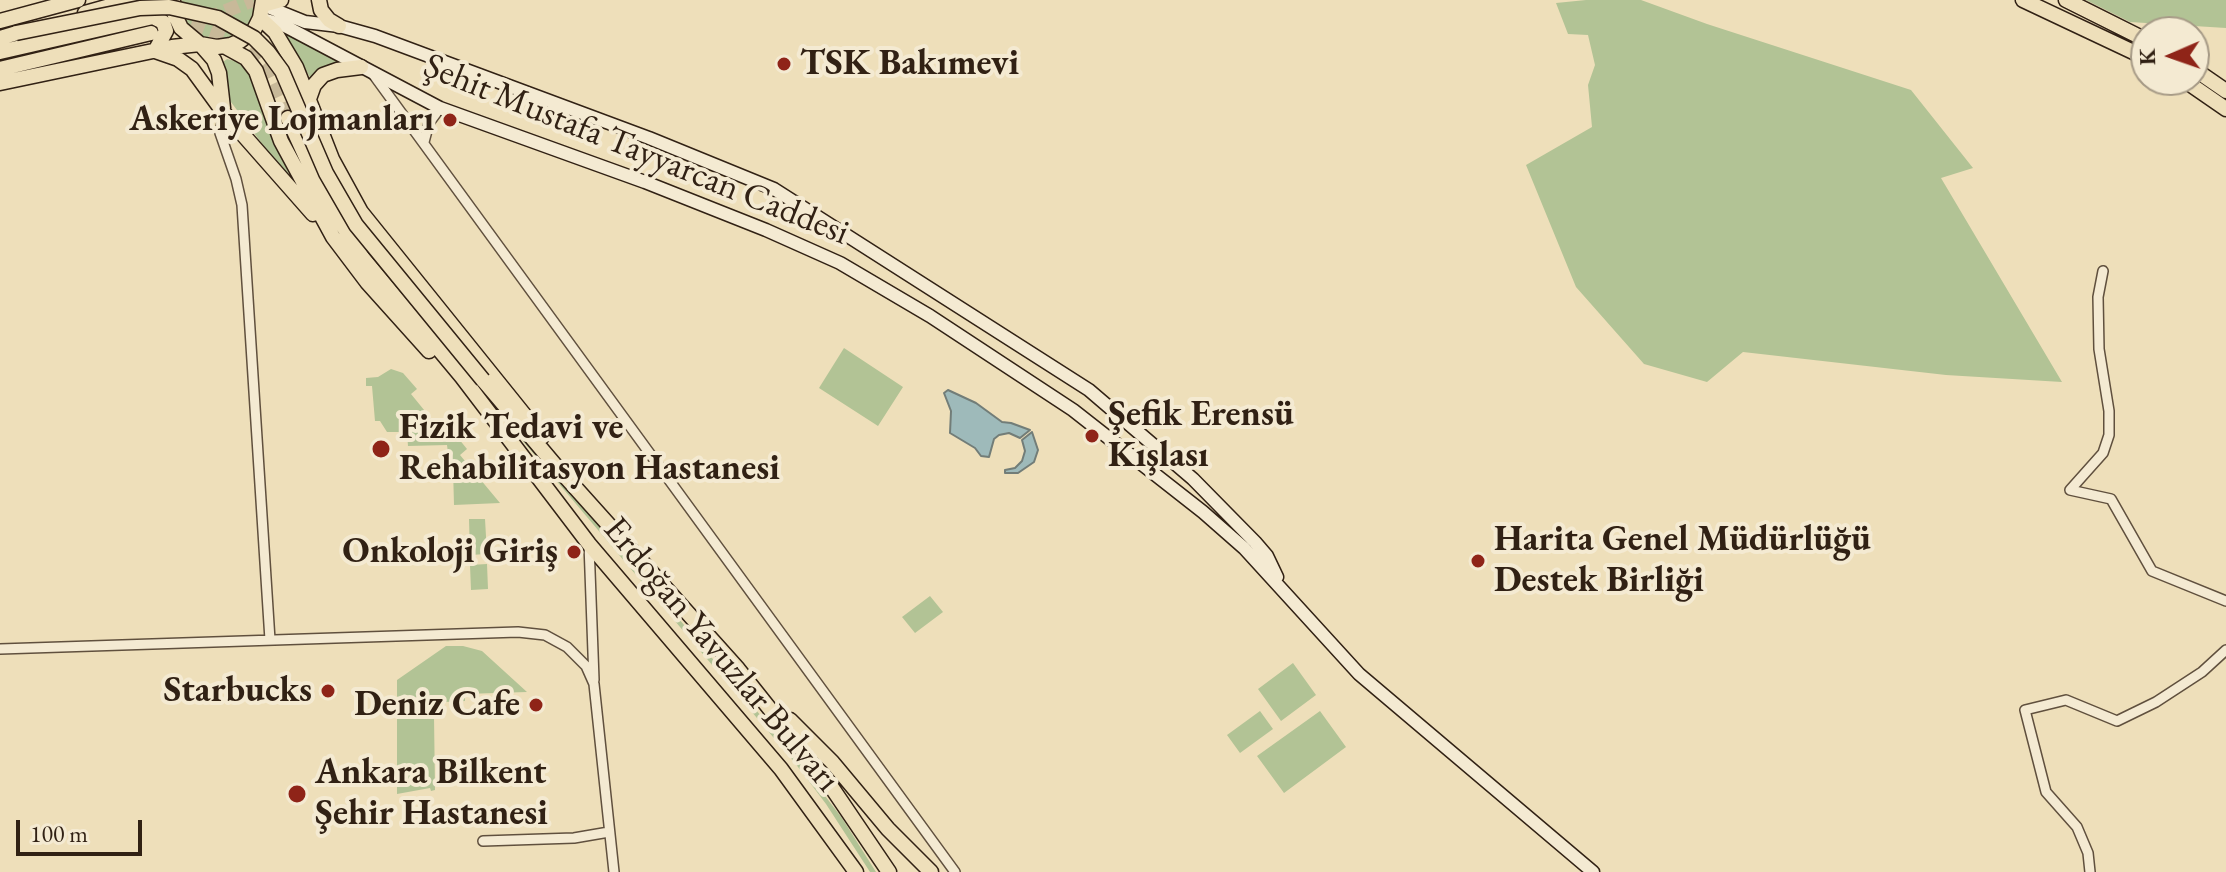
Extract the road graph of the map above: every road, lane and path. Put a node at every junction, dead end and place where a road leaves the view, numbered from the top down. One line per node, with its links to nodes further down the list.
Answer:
1 (78, 0): 10 (main road)
2 (131, 0): 13 (main road, bridge)
3 (171, 0): 9 (main road); 16 (main road)
4 (281, 0): 8 (main road)
5 (319, 0): 11 (main road)
6 (2023, 0): 18 (main road)
7 (2066, 0): 12 (main road)
8 (262, 8): 11 (main road, Şehit Mustafa Tayyarcan Caddesi); 17 (main road); 21 (main road, Erdoğan Yavuzlar Bulvarı); 23 (main road, Şehit Mustafa Tayyarcan Caddesi)
9 (153, 17): 19 (main road); 20 (main road)
10 (0, 21)
11 (339, 26): 35 (main road, Şehit Mustafa Tayyarcan Caddesi)
12 (2130, 32)
13 (16, 33): 15 (main road); 38 (main road, Erdoğan Yavuzlar Bulvarı, bridge)
14 (151, 33): 22 (main road)
15 (0, 38)
16 (200, 44): 17 (main road); 19 (main road); 30 (main road)
17 (226, 47): 24 (main road)
18 (2130, 50)
19 (155, 51): 25 (main road); 30 (main road)
20 (0, 52)
21 (287, 52): 24 (main road); 27 (main road, Erdoğan Yavuzlar Bulvarı)
22 (0, 69)
23 (367, 70): 27 (main road); 28 (main road, Şehit Mustafa Tayyarcan Caddesi); 32 (street)
24 (256, 71): 33 (main road, Erdoğan Yavuzlar Bulvarı)
25 (0, 83)
26 (2207, 96): 29 (main road)
27 (309, 99): 38 (main road, Erdoğan Yavuzlar Bulvarı)
28 (440, 108): 32 (street); 36 (main road, Şehit Mustafa Tayyarcan Caddesi)
29 (2226, 109)
30 (224, 113): 33 (main road); 42 (street)
31 (288, 118): 37 (main road, Erdoğan Yavuzlar Bulvarı)
32 (424, 142): 53 (street)
33 (333, 237): 37 (main road, Erdoğan Yavuzlar Bulvarı)
34 (2103, 271): 41 (street)
35 (1089, 390): 36 (main road); 40 (main road, Şehit Mustafa Tayyarcan Caddesi)
36 (1073, 410): 40 (main road, Şehit Mustafa Tayyarcan Caddesi)
37 (509, 440): 39 (main road, Erdoğan Yavuzlar Bulvarı)
38 (605, 520): 45 (main road, Erdoğan Yavuzlar Bulvarı)
39 (589, 544): 46 (street); 50 (main road, Erdoğan Yavuzlar Bulvarı)
40 (1282, 588): 54 (main road, Şehit Mustafa Tayyarcan Caddesi)
41 (2226, 601)
42 (270, 640): 43 (street); 46 (street)
43 (0, 649)
44 (2226, 650): 55 (street)
45 (738, 669): 51 (main road, Erdoğan Yavuzlar Bulvarı); 52 (main road)
46 (594, 684): 47 (street)
47 (609, 832): 48 (street); 49 (street)
48 (483, 841)
49 (614, 872)
50 (856, 872)
51 (889, 872)
52 (931, 872)
53 (955, 872)
54 (1593, 872)
55 (2090, 872)

